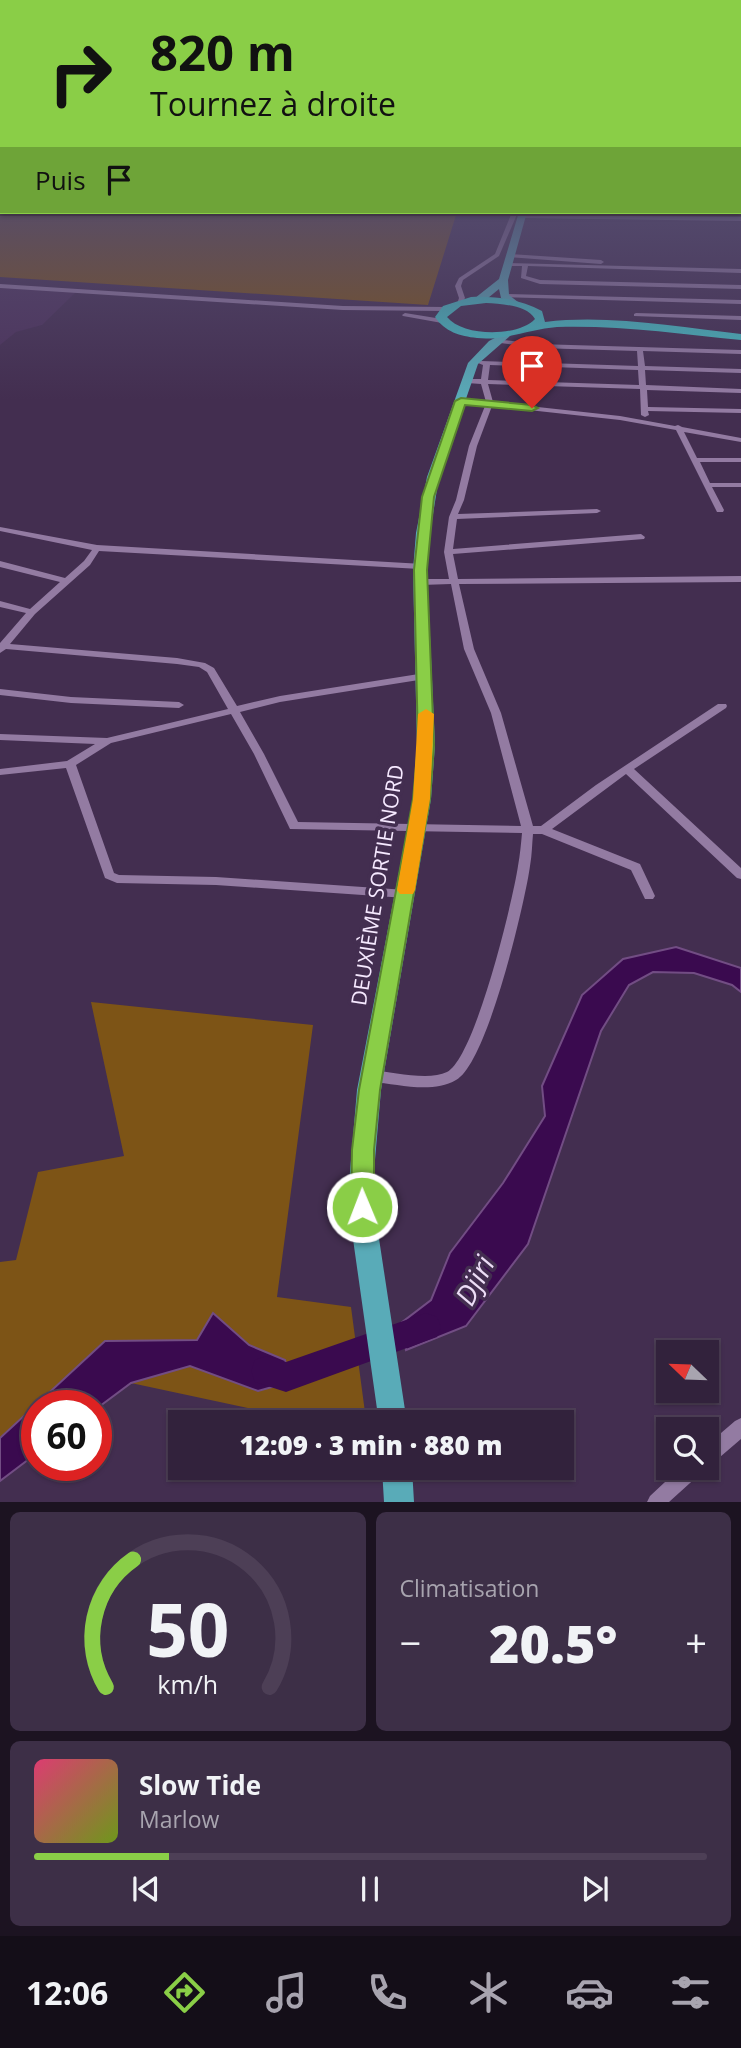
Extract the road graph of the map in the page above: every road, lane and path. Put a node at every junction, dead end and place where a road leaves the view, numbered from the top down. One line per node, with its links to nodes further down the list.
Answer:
1 (492, 259): 14 (street)
2 (509, 260): 3 (street); 4 (street); 6 (main road)
3 (525, 266): 4 (street); 7 (street)
4 (633, 270): 5 (street); 7 (street)
5 (741, 271)
6 (503, 280): 10 (main road); 11 (main road)
7 (636, 284): 9 (street); 12 (street)
8 (0, 286): 15 (street)
9 (741, 287)
10 (509, 299): 11 (highway); 12 (street); 17 (highway)
11 (479, 300): 14 (highway)
12 (635, 300): 13 (street); 18 (street)
13 (741, 302)
14 (459, 303): 16 (highway)
15 (343, 308): 16 (street); 19 (street)
16 (446, 309): 19 (highway)
17 (538, 313): 20 (highway); 22 (highway)
18 (741, 318)
19 (442, 321): 21 (highway)
20 (534, 327): 22 (highway); 23 (highway)
21 (465, 332): 23 (highway); 27 (main road)
22 (741, 336)
23 (501, 338): 24 (street); 27 (main road, DEUXIÈME SORTIE NORD)
24 (640, 349): 25 (street); 26 (street)
25 (741, 352)
26 (641, 368): 27 (street); 28 (street); 29 (street)
27 (477, 370): 29 (street); 31 (main road, DEUXIÈME SORTIE NORD); 32 (street)
28 (741, 371)
29 (643, 388): 30 (street); 33 (street)
30 (741, 391)
31 (461, 401): 32 (street); 50 (main road, DEUXIÈME SORTIE NORD)
32 (490, 403): 35 (street); 44 (street)
33 (645, 409): 34 (street); 35 (street)
34 (741, 411)
35 (646, 422): 36 (street)
36 (678, 427): 37 (street); 38 (street)
37 (741, 439)
38 (694, 460): 39 (street); 40 (street)
39 (741, 460)
40 (707, 485): 41 (street); 42 (street)
41 (741, 485)
42 (720, 510)
43 (597, 511): 44 (street)
44 (453, 517): 48 (street)
45 (0, 529): 47 (street)
46 (641, 537): 48 (street)
47 (97, 548): 50 (street); 52 (street)
48 (448, 552): 53 (street)
49 (0, 565): 52 (street)
50 (421, 574): 53 (street); 57 (main road, DEUXIÈME SORTIE NORD)
51 (741, 579): 53 (street)
52 (67, 580): 55 (street)
53 (452, 581): 68 (street)
54 (0, 604): 55 (street)
55 (32, 612): 56 (street)
56 (1, 648): 61 (street)
57 (425, 676): 61 (street); 67 (main road, DEUXIÈME SORTIE NORD)
58 (0, 692): 59 (street)
59 (179, 705)
60 (722, 706): 65 (street)
61 (235, 710): 63 (street); 67 (street)
62 (0, 737): 63 (street)
63 (107, 741): 64 (street)
64 (70, 764): 66 (street); 71 (street)
65 (627, 769): 69 (street); 70 (street)
66 (0, 772)
67 (417, 827): 68 (street); 71 (main road, DEUXIÈME SORTIE NORD)
68 (528, 830): 69 (street); 73 (street)
69 (543, 830): 72 (street)
70 (741, 876)
71 (406, 894): 73 (main road, DEUXIÈME SORTIE NORD)
72 (649, 896)
73 (372, 1076): 74 (main road, DEUXIÈME SORTIE NORD)
74 (392, 1410)
75 (741, 1427): 76 (street)
76 (719, 1446)
77 (398, 1480): 79 (main road)
78 (681, 1480): 80 (street)
79 (399, 1502)
80 (656, 1502)

